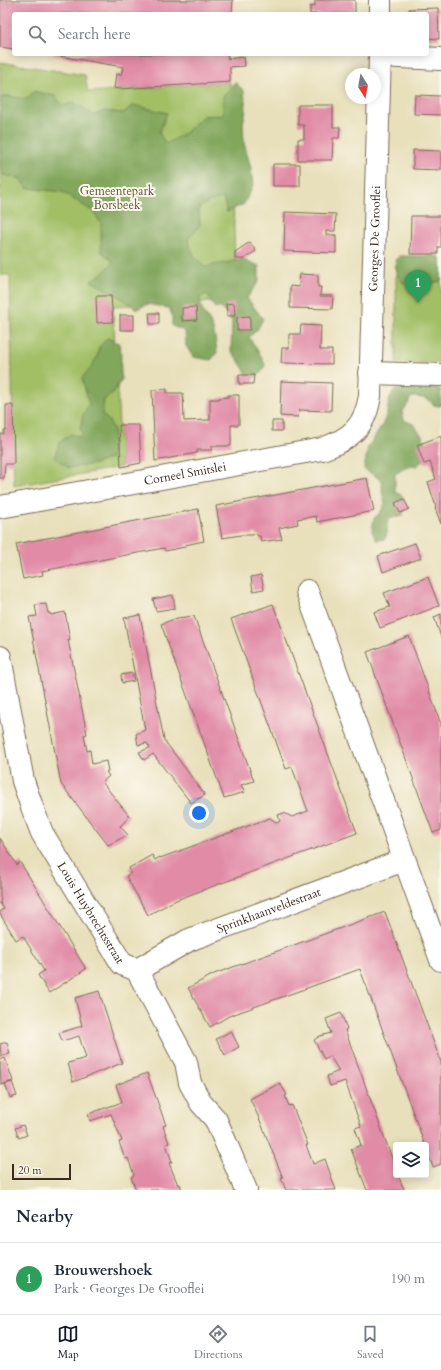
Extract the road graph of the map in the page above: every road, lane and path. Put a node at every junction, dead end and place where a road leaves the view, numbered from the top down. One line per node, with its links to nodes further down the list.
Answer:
1 (380, 0): 2 (street)
2 (380, 12)
3 (380, 56): 6 (street, Georges De Grooflei)
4 (395, 56): 5 (street)
5 (441, 59)
6 (370, 373): 7 (street); 8 (street, Georges De Grooflei)
7 (441, 375)
8 (362, 422): 9 (street, Corneel Smitslei)
9 (0, 507)
10 (307, 591): 12 (street)
11 (0, 657): 14 (street, Louis Huybrechtsstraat)
12 (404, 860): 13 (street); 14 (street, Sprinkhaanveldestraat)
13 (441, 960)
14 (137, 970): 15 (street, Louis Huybrechtsstraat)
15 (246, 1190)

